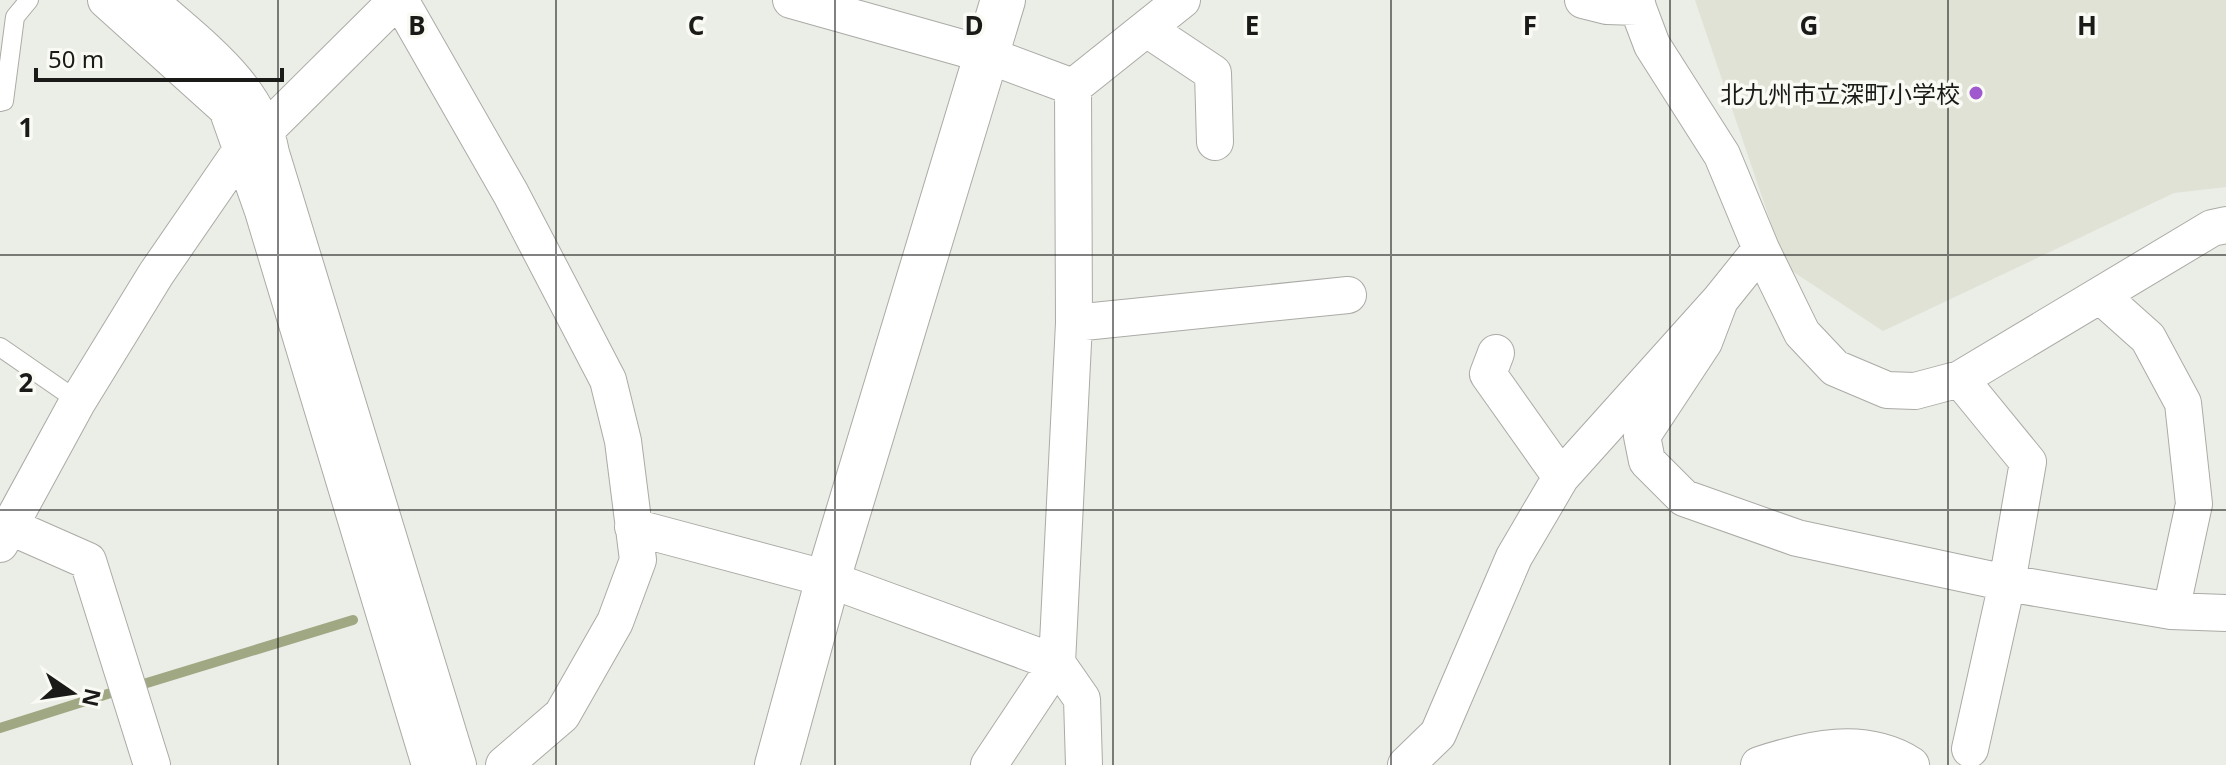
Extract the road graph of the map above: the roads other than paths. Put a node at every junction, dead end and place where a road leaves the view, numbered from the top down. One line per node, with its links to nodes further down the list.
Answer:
1 (29, 0): 13 (lane)
2 (106, 0): 14 (street)
3 (149, 0): 14 (street)
4 (398, 0): 14 (street); 27 (street)
5 (791, 0): 11 (street)
6 (1003, 0): 11 (street)
7 (1182, 0): 10 (street)
8 (1583, 0): 9 (street)
9 (1636, 4): 17 (street)
10 (1147, 29): 12 (street); 15 (street)
11 (987, 55): 12 (street); 29 (street)
12 (1073, 87): 21 (street)
13 (0, 102)
14 (254, 139): 25 (street); 36 (street); 37 (street)
15 (1215, 142)
16 (2226, 225): 19 (street)
17 (1761, 249): 20 (street); 24 (street)
18 (1348, 295): 21 (street)
19 (2101, 296): 24 (street); 31 (street)
20 (1720, 300): 26 (street); 30 (street)
21 (1074, 323): 33 (street)
22 (0, 347): 25 (lane)
23 (1496, 353): 26 (street)
24 (1960, 379): 30 (street)
25 (78, 401): 28 (street)
26 (1561, 477): 42 (street)
27 (633, 527): 29 (street); 38 (street)
28 (6, 536): 35 (street)
29 (828, 579): 33 (street); 39 (street)
30 (2007, 583): 31 (street); 34 (street)
31 (2171, 611): 32 (street)
32 (2226, 613)
33 (1057, 663): 40 (street); 41 (street)
34 (1970, 749)
35 (152, 765)
36 (430, 765)
37 (458, 765)
38 (504, 765)
39 (777, 765)
40 (989, 765)
41 (1084, 765)
42 (1406, 765)
43 (1759, 765): 44 (street)
44 (1911, 765)

